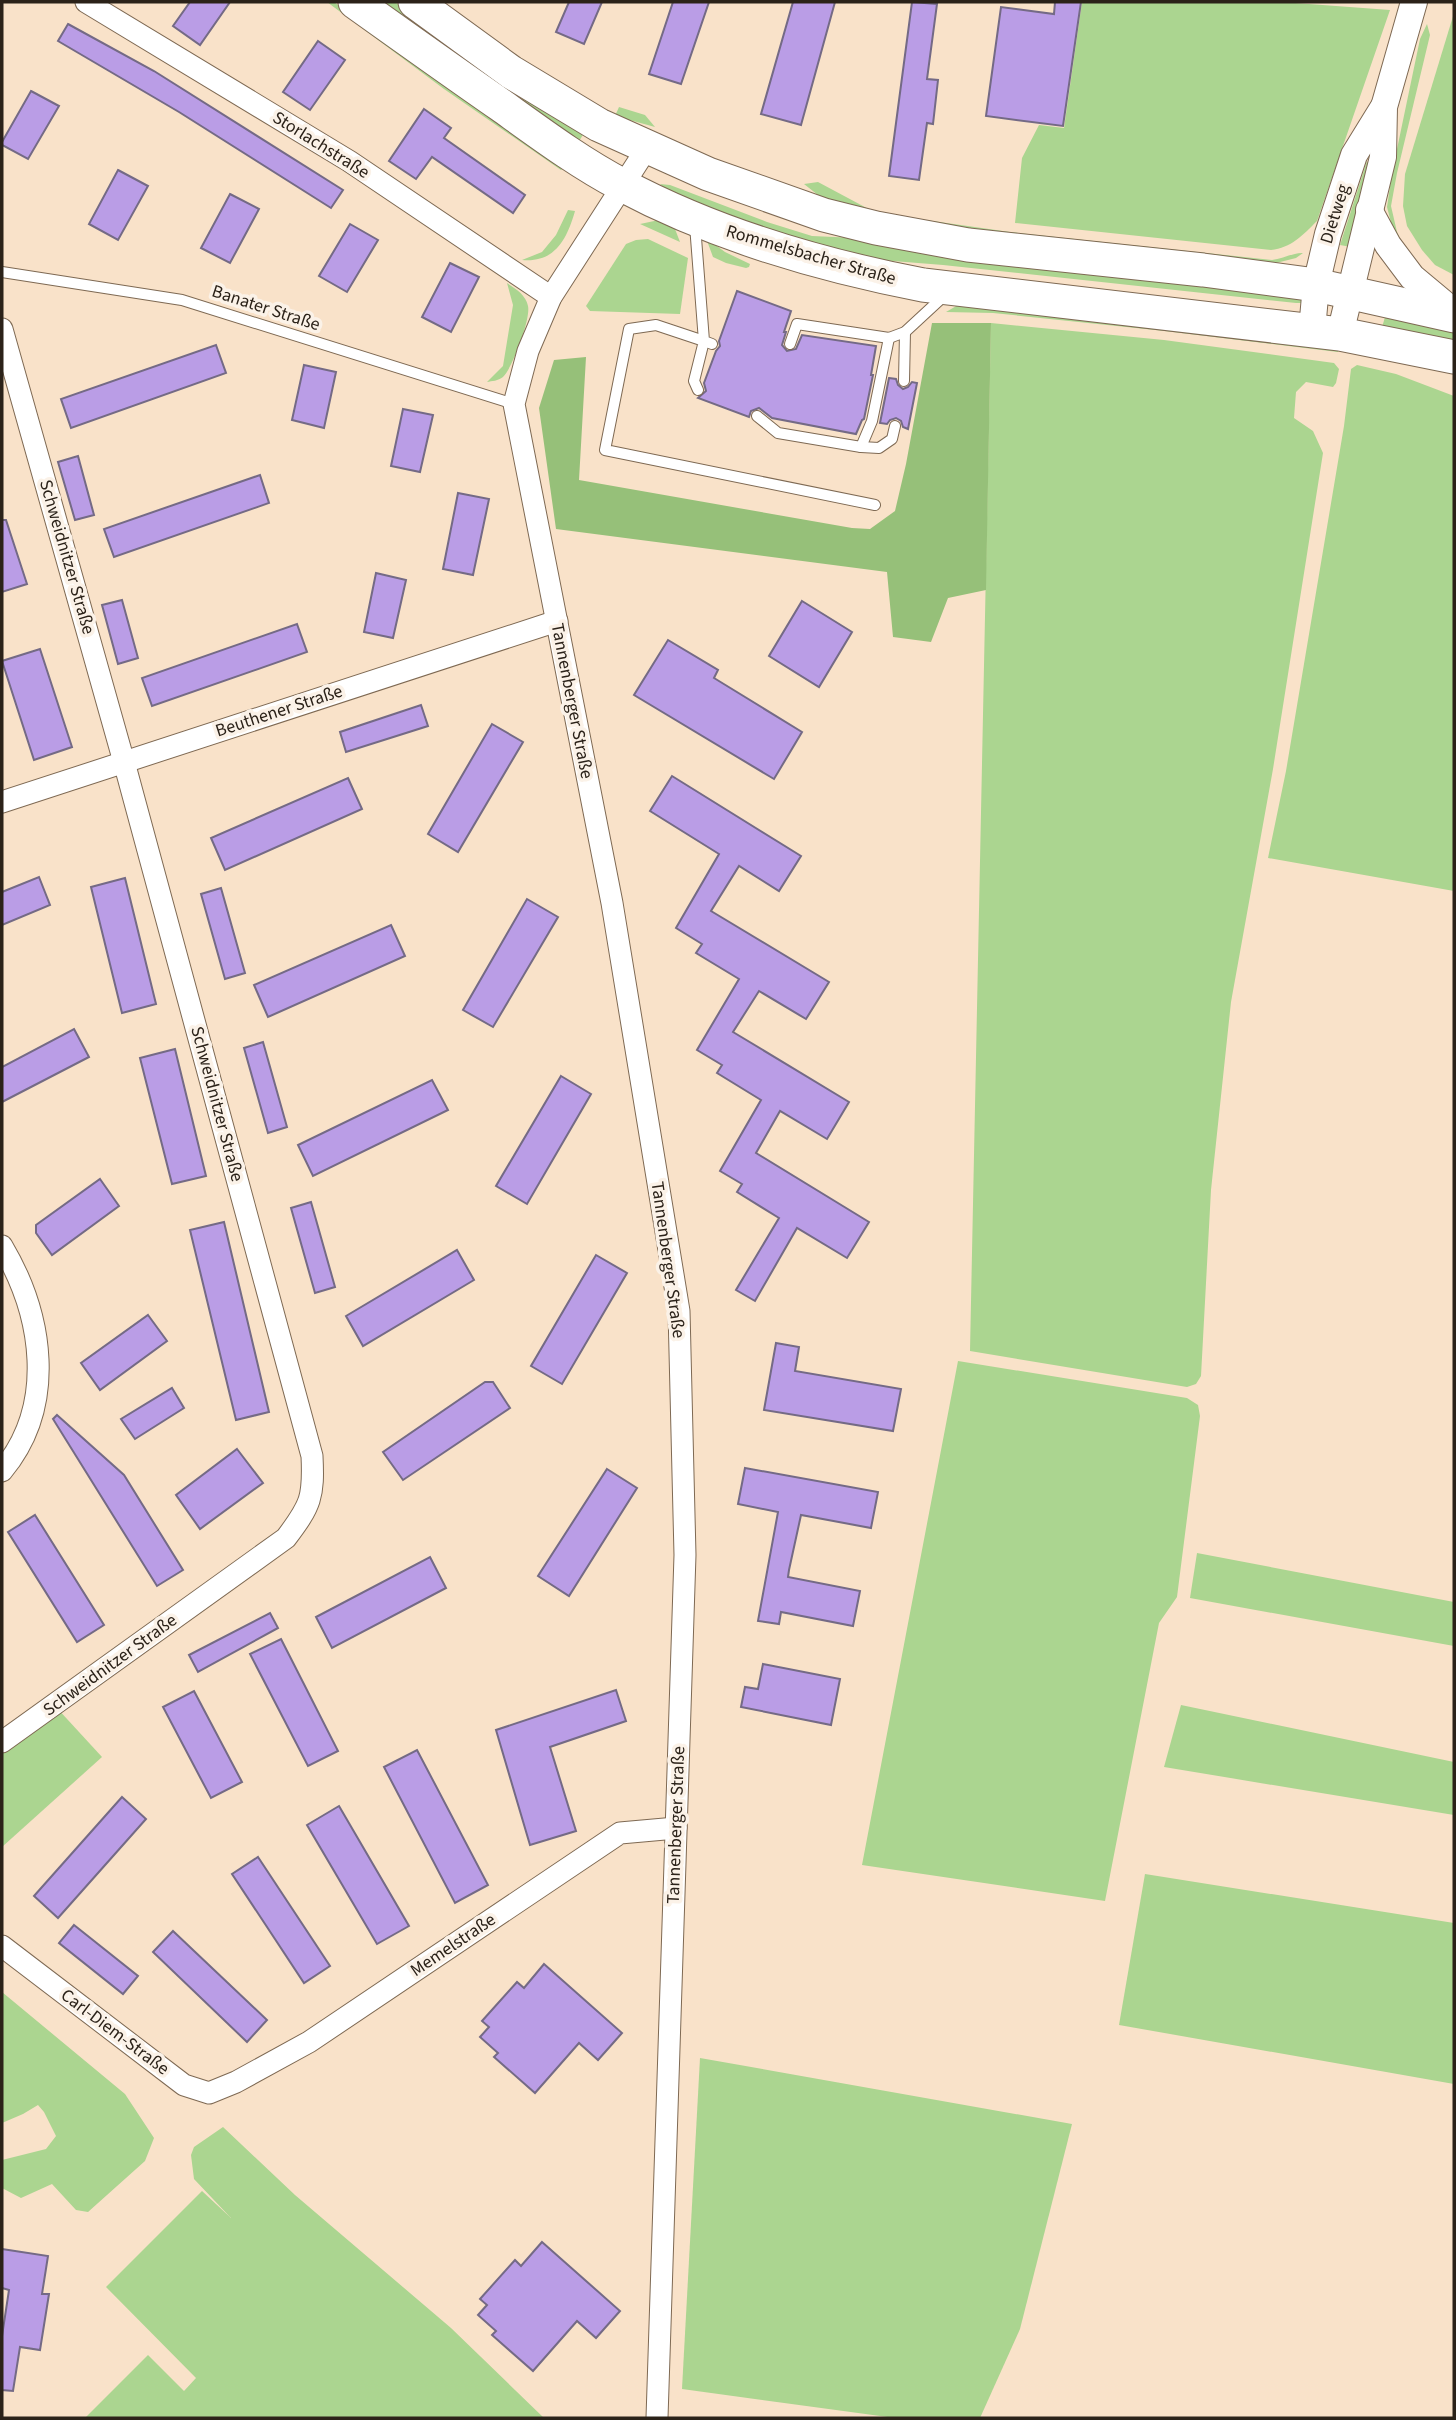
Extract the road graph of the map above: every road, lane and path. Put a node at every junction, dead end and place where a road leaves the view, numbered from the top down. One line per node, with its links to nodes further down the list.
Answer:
1 (86, 2): 14 (street, Storlachstraße)
2 (355, 2): 7 (main road, Rommelsbacher Straße)
3 (415, 2): 6 (main road)
4 (1414, 2): 5 (street, Dietweg)
5 (1384, 107): 8 (street, Dietweg); 11 (street, Dietweg)
6 (646, 148): 7 (street, Tannenberger Straße); 11 (main road)
7 (622, 185): 9 (main road, Rommelsbacher Straße); 14 (street, Tannenberger Straße)
8 (1369, 210): 13 (street, Dietweg); 15 (street, Dietweg)
9 (695, 219): 12 (main road, Rommelsbacher Straße); 20 (lane)
10 (2, 272): 26 (lane, Banater Straße)
11 (1316, 285): 13 (main road); 18 (street, Dietweg)
12 (951, 289): 17 (lane); 18 (main road, Rommelsbacher Straße)
13 (1352, 292): 15 (main road); 18 (street, Dietweg)
14 (551, 297): 26 (street, Tannenberger Straße)
15 (1454, 314)
16 (2, 329): 23 (street, Schweidnitzer Straße)
17 (905, 332): 19 (lane); 24 (lane)
18 (1326, 332): 22 (main road, Rommelsbacher Straße)
19 (889, 338): 21 (lane); 29 (lane)
20 (708, 343): 25 (lane); 30 (lane)
21 (790, 344)
22 (1454, 357)
23 (9, 379): 32 (street, Schweidnitzer Straße)
24 (904, 381)
25 (698, 390)
26 (514, 404): 31 (street, Tannenberger Straße)
27 (757, 416): 29 (lane)
28 (895, 426): 29 (lane)
29 (861, 447)
30 (875, 505)
31 (557, 621): 32 (street, Beuthener Straße); 37 (street, Tannenberger Straße)
32 (124, 762): 33 (street, Beuthener Straße); 36 (street, Schweidnitzer Straße)
33 (2, 802)
34 (2, 1246): 35 (street)
35 (2, 1471)
36 (2, 1742)
37 (676, 1828): 39 (street, Memelstraße); 40 (street, Tannenberger Straße)
38 (2, 1946): 39 (street, Carl-Diem-Straße)
39 (236, 2082)
40 (657, 2418)

